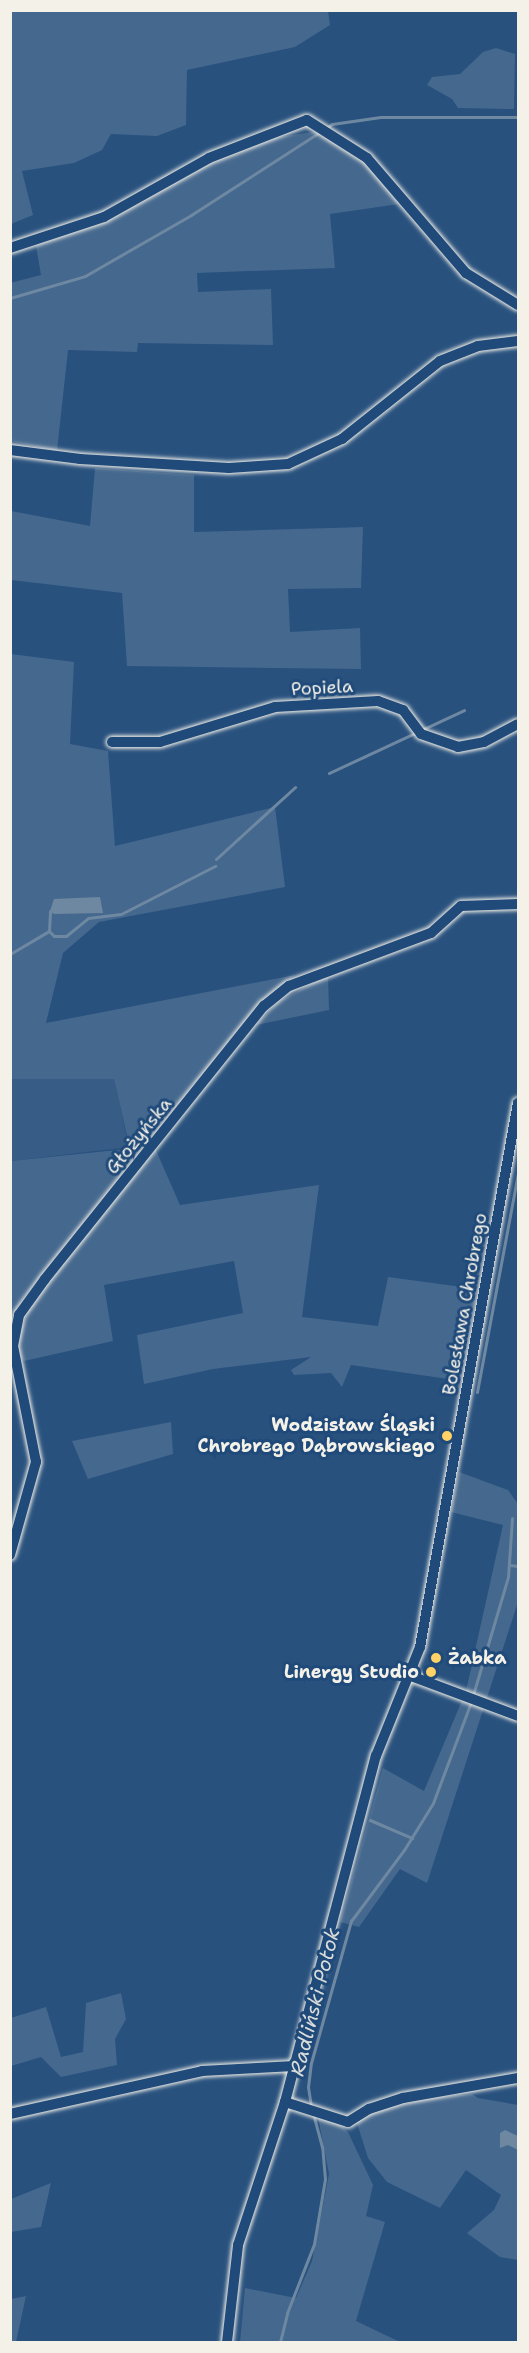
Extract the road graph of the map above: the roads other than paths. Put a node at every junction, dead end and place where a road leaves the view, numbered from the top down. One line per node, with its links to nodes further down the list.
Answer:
1 (10, 248): 2 (street)
2 (519, 305)
3 (519, 341): 4 (street)
4 (10, 450)
5 (519, 724): 6 (street, Popiela)
6 (112, 742)
7 (519, 904): 9 (street, Głożyńska)
8 (519, 1104): 10 (street, Bolesława Chrobrego)
9 (10, 1555)
10 (411, 1676): 11 (street); 12 (street, Bolesława Chrobrego)
11 (519, 1716)
12 (294, 2066): 14 (street, Bolesława Chrobrego); 15 (street)
13 (519, 2078): 14 (street)
14 (285, 2102): 16 (street, Bolesława Chrobrego)
15 (10, 2114)
16 (227, 2343)

